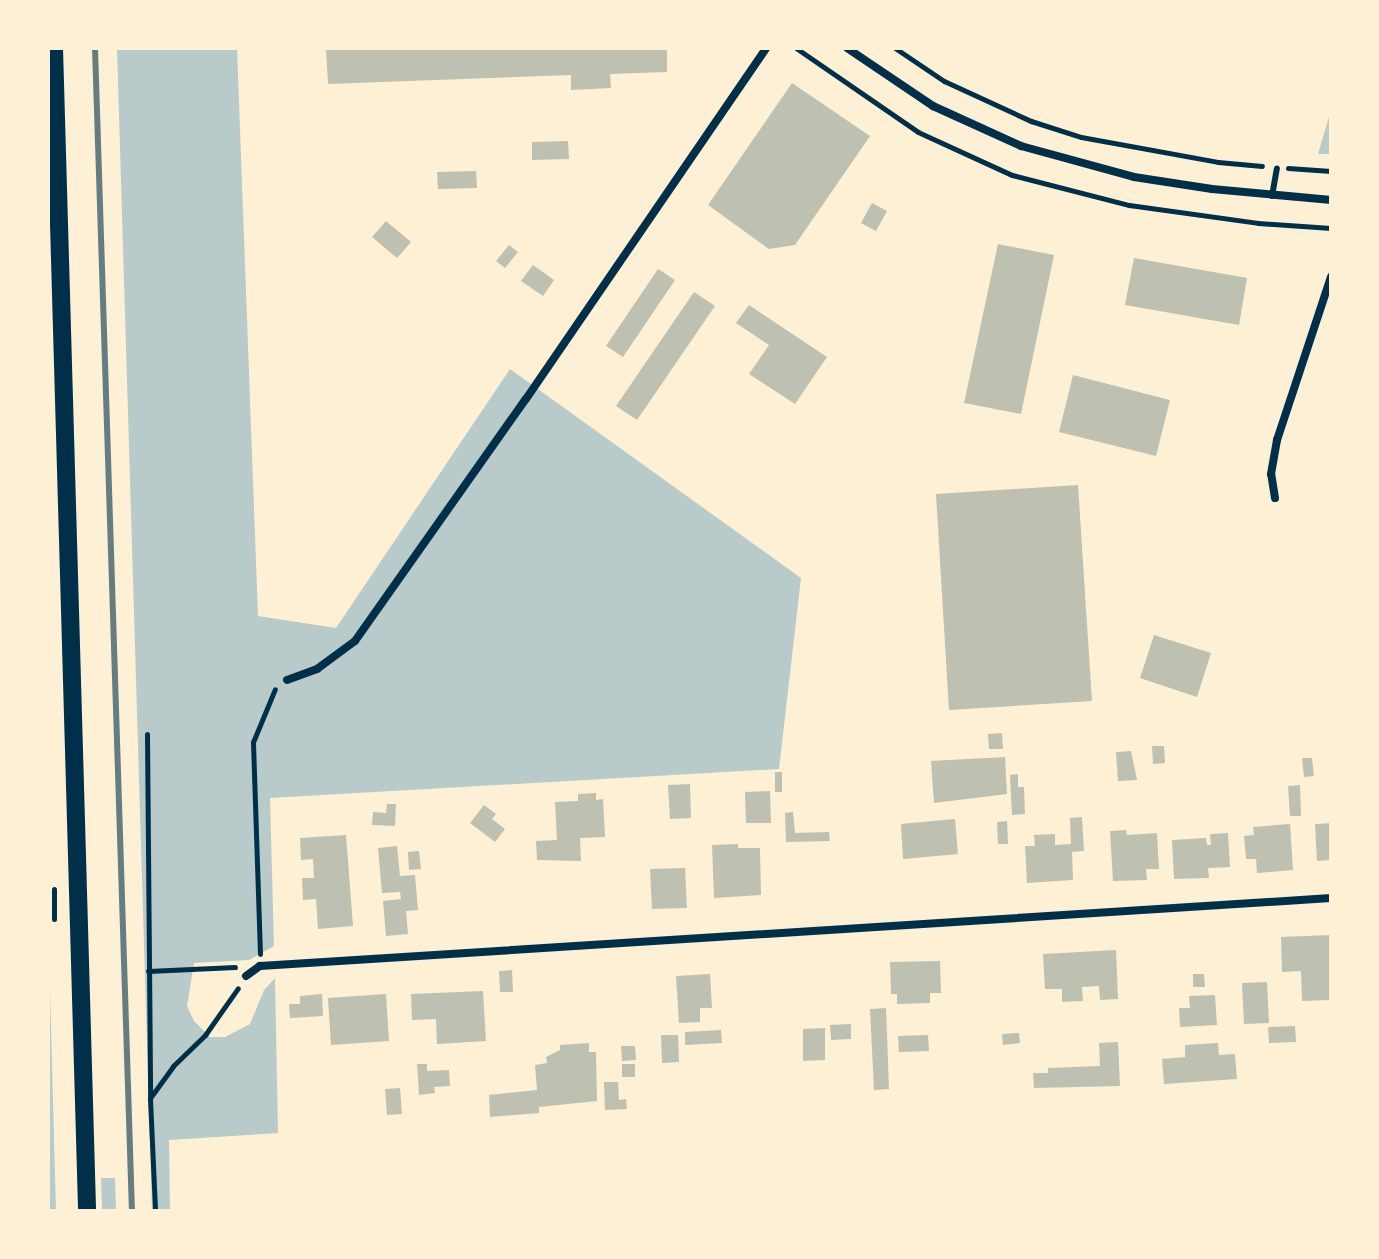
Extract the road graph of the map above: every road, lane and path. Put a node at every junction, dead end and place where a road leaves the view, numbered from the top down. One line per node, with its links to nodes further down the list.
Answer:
1 (54, 48): 18 (main road)
2 (766, 48): 11 (street)
3 (847, 48): 7 (street)
4 (895, 48): 5 (path)
5 (1277, 168): 6 (path); 7 (lane)
6 (1331, 171)
7 (1272, 196): 8 (street)
8 (1331, 200)
9 (1331, 277): 10 (street)
10 (1275, 498)
11 (287, 680): 14 (path)
12 (147, 734): 15 (path)
13 (1331, 898): 14 (street)
14 (260, 966): 15 (path); 16 (street)
15 (148, 971): 17 (path)
16 (246, 976): 17 (path)
17 (150, 1099): 19 (path)
18 (87, 1211)
19 (155, 1211)

